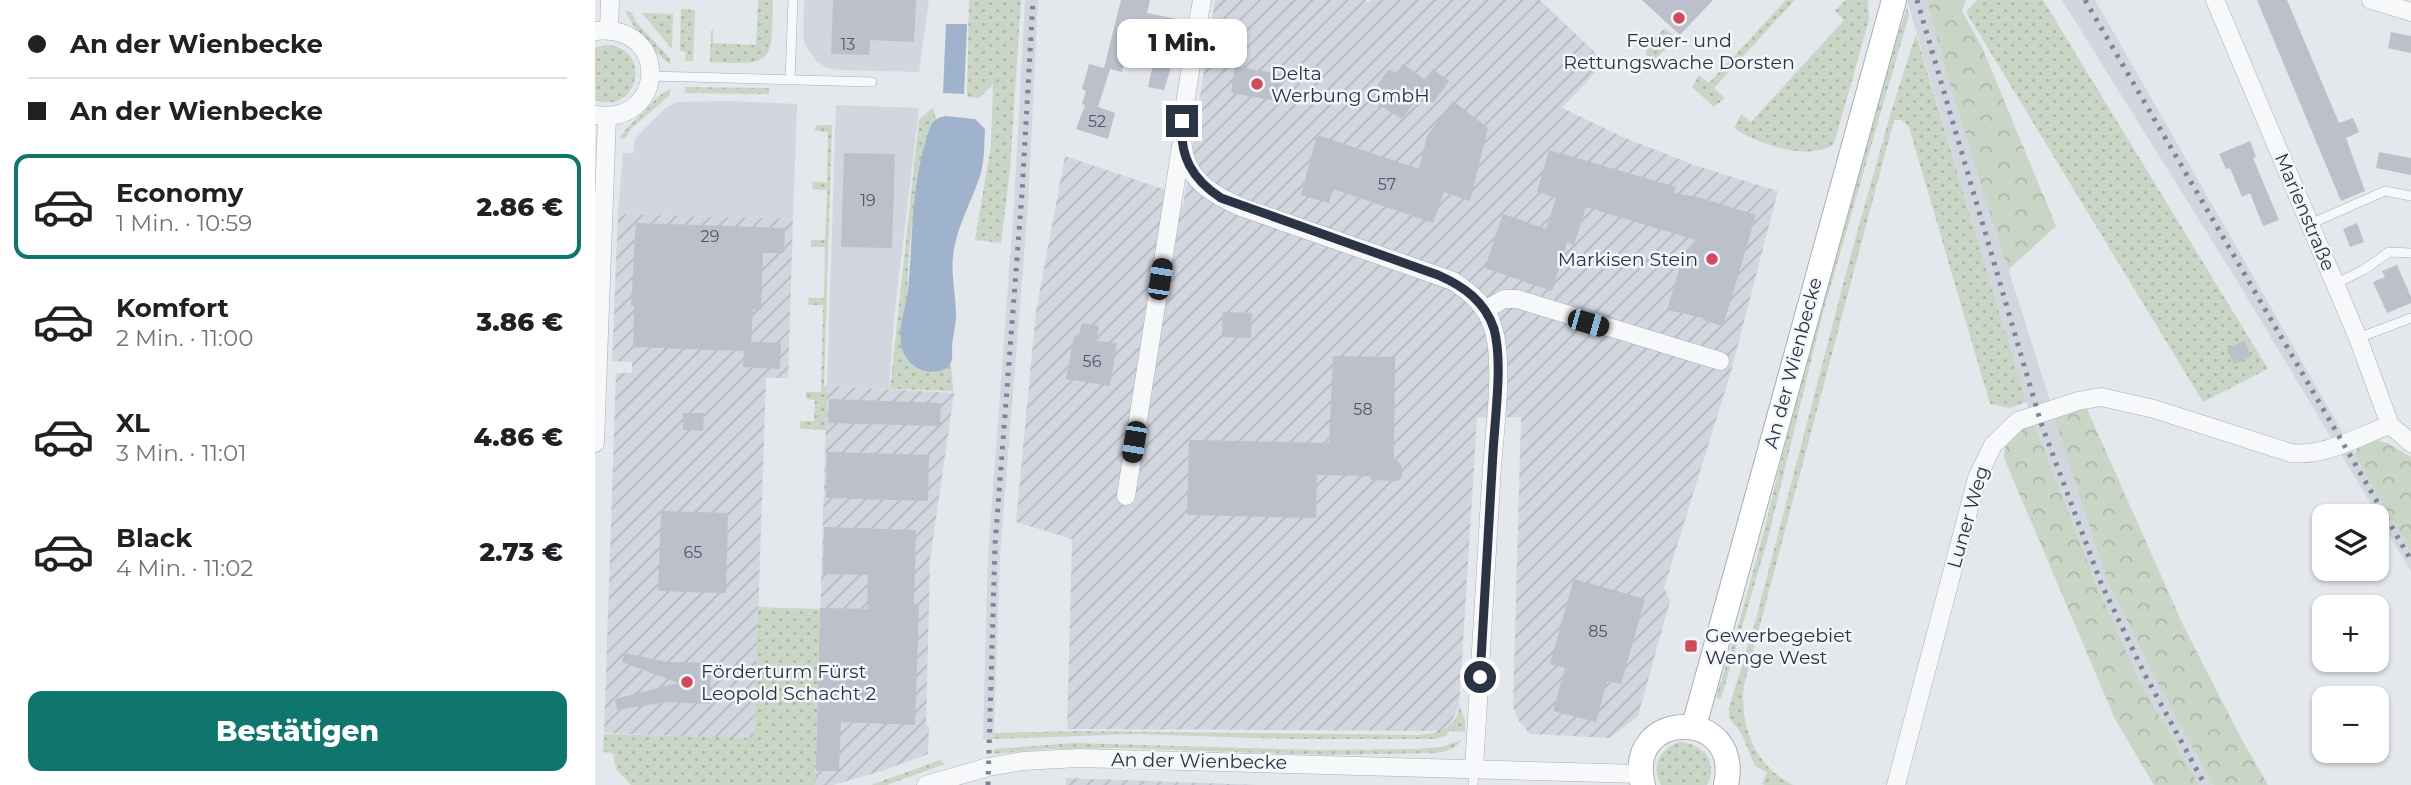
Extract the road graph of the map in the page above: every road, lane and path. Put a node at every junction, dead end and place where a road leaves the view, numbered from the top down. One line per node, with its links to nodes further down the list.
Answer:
1 (610, 0): 8 (street)
2 (793, 0): 10 (lane)
3 (1202, 0): 13 (street)
4 (1894, 0): 26 (street, An der Wienbecke)
5 (2215, 0): 15 (street, Marienstraße)
6 (2371, 0): 7 (street)
7 (2411, 12)
8 (602, 30): 9 (street)
9 (651, 76): 10 (lane); 12 (street)
10 (790, 80): 11 (lane)
11 (872, 82)
12 (601, 116): 23 (street)
13 (1182, 143): 18 (street); 25 (street)
14 (2411, 196): 15 (lane)
15 (2310, 224): 17 (street, Marienstraße)
16 (2411, 253): 17 (lane)
17 (2335, 284): 20 (street, Marienstraße)
18 (1485, 310): 21 (street); 27 (street)
19 (2411, 318): 20 (lane)
20 (2358, 338): 22 (street, Marienstraße)
21 (1720, 361)
22 (2390, 425): 24 (street); 31 (street, Luner Weg)
23 (595, 443)
24 (2411, 443)
25 (1126, 496)
26 (1694, 726): 28 (street); 30 (street)
27 (1474, 777): 28 (street, An der Wienbecke); 29 (street, An der Wienbecke)
28 (1641, 779)
29 (926, 785)
30 (1726, 785)
31 (1896, 785)

